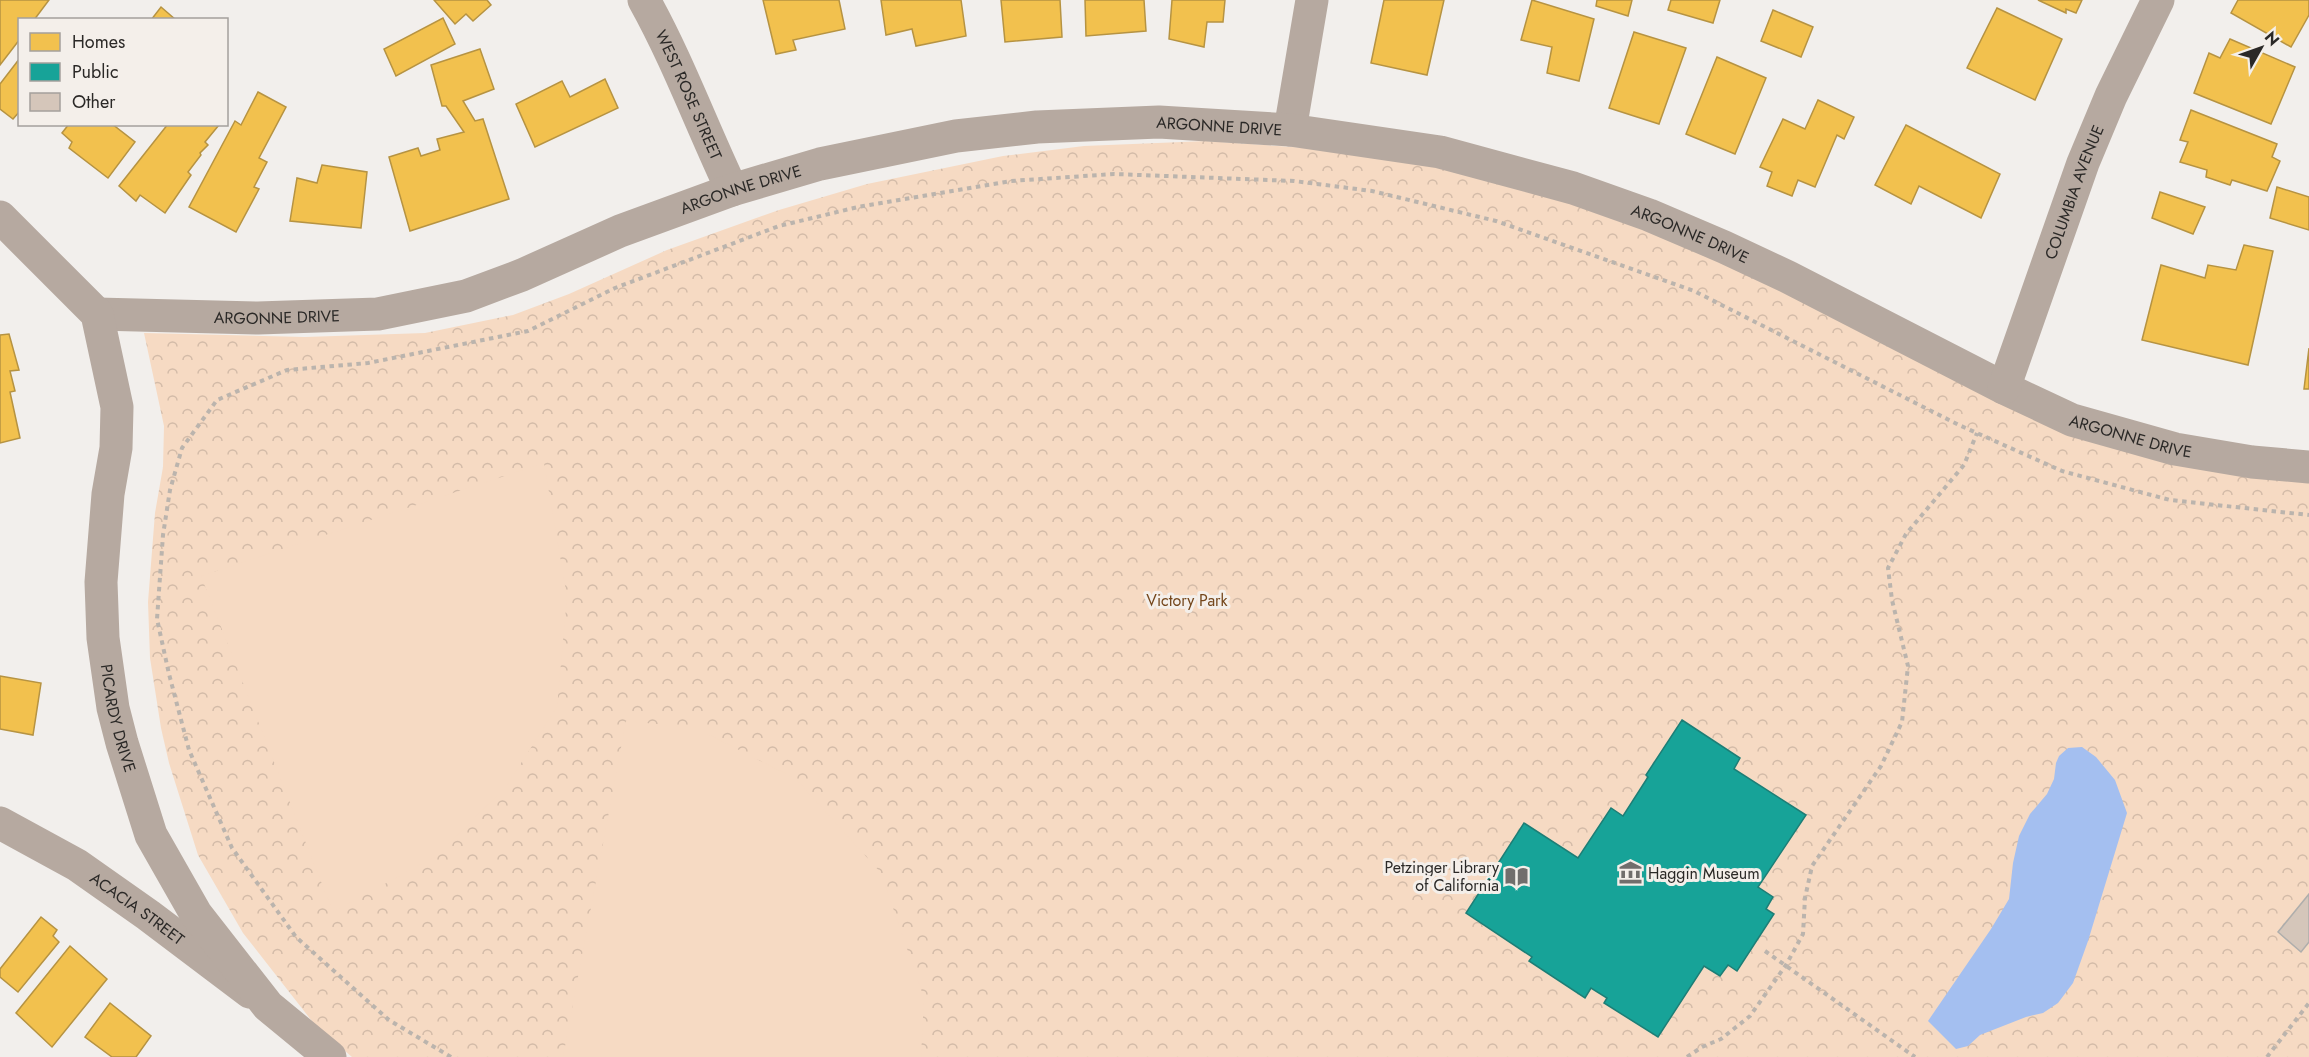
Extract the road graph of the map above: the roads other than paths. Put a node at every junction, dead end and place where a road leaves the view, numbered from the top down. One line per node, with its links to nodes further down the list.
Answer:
1 (644, 0): 5 (street, WEST ROSE STREET)
2 (1312, 0): 4 (street)
3 (2158, 0): 8 (street, COLUMBIA AVENUE)
4 (1290, 130): 5 (street, ARGONNE DRIVE); 8 (street, ARGONNE DRIVE)
5 (732, 190): 7 (street, ARGONNE DRIVE)
6 (0, 218): 7 (street)
7 (97, 314): 11 (street, PICARDY DRIVE)
8 (2004, 388): 9 (street, ARGONNE DRIVE)
9 (2309, 468)
10 (0, 823): 11 (street, ACACIA STREET)
11 (268, 1006): 12 (street, PICARDY DRIVE)
12 (330, 1057)

